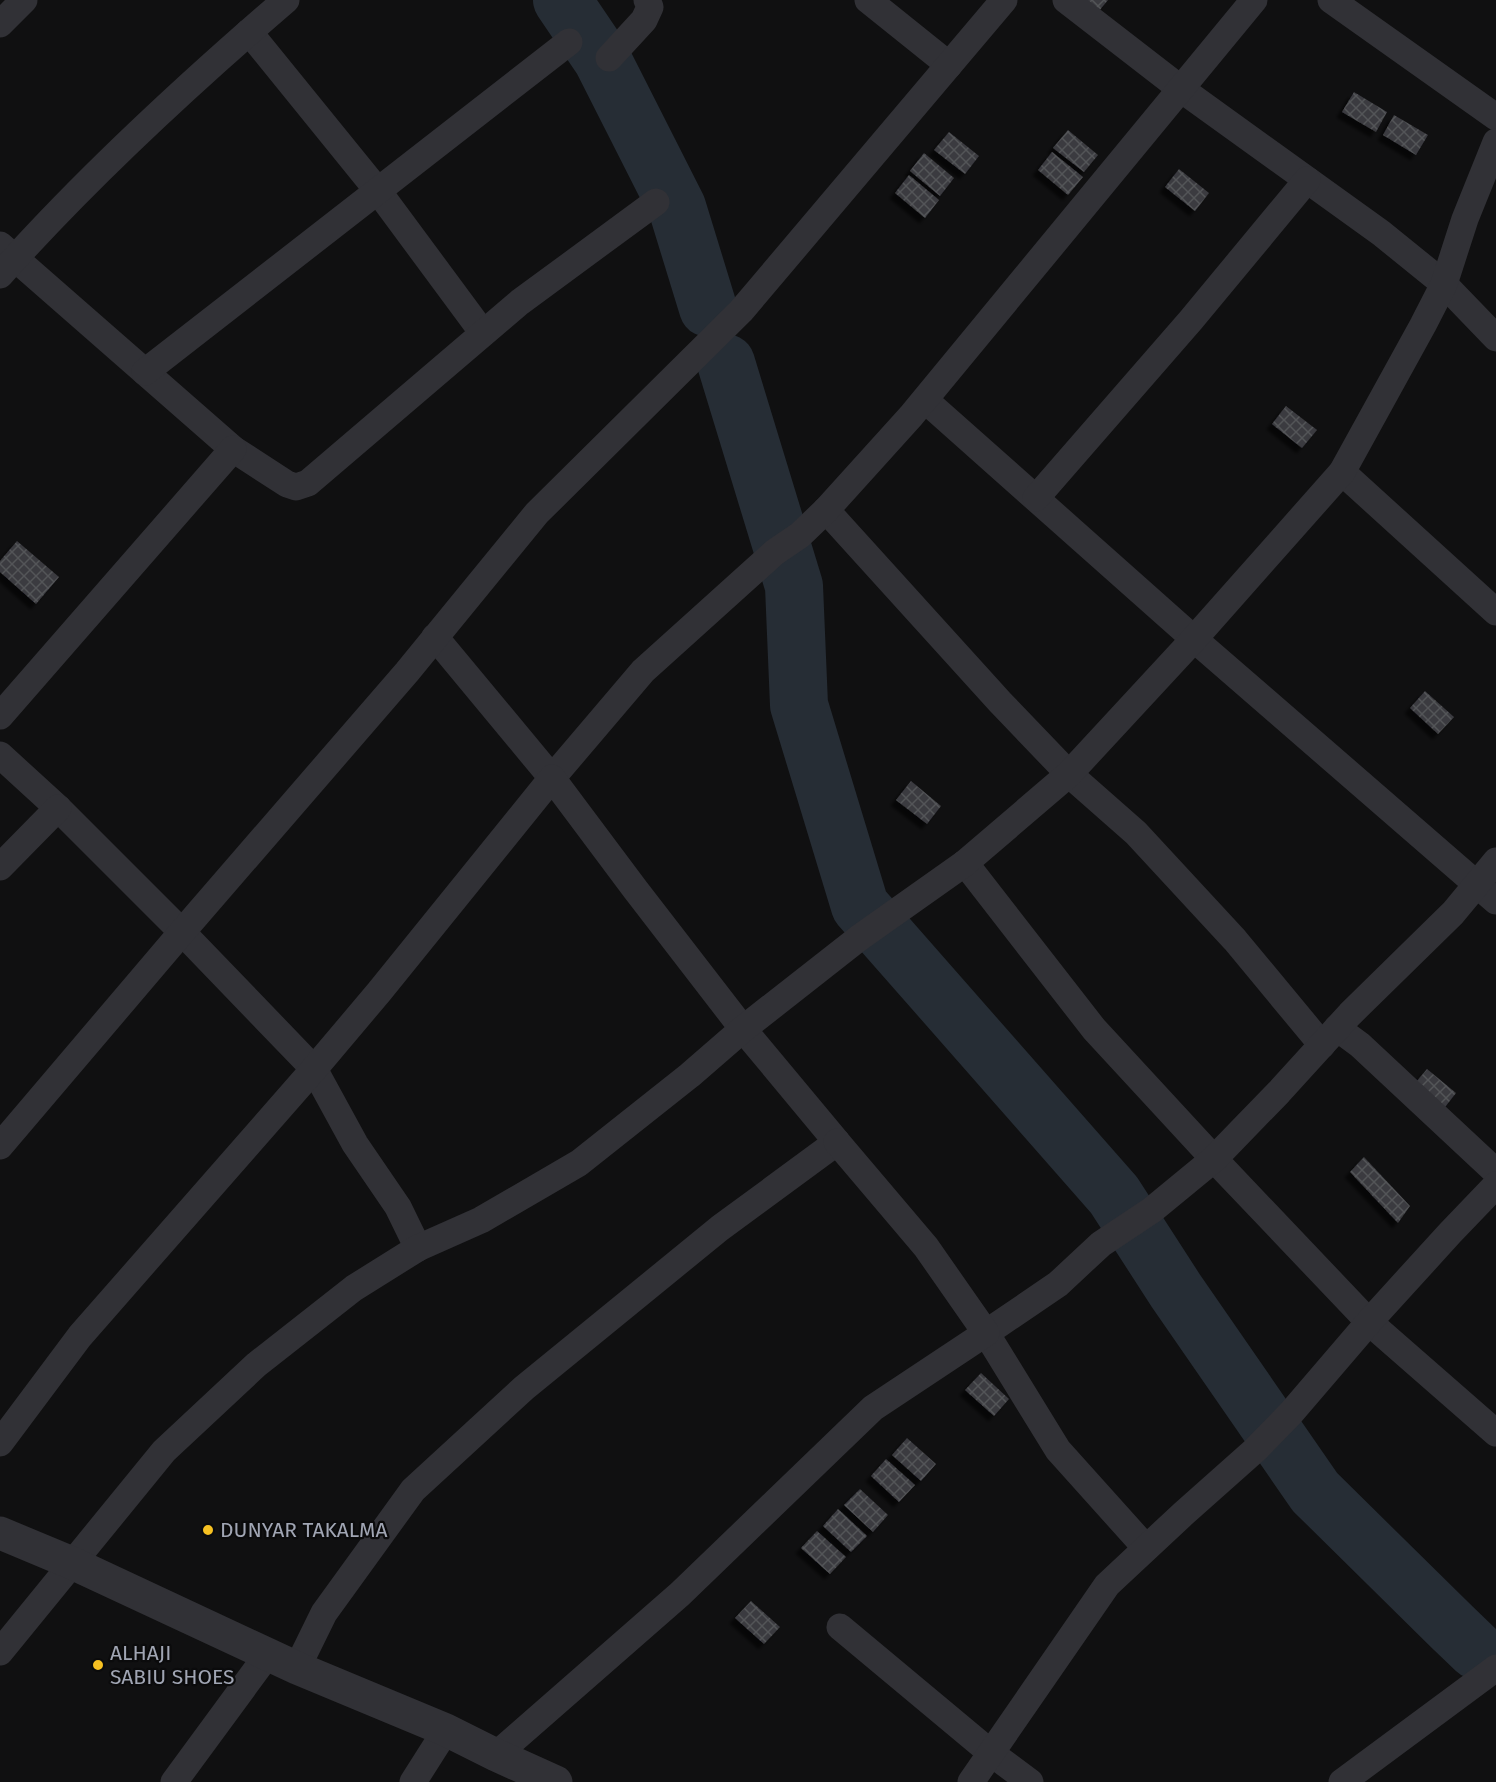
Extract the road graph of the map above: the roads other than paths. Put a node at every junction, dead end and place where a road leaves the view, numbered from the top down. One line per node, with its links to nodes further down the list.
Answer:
1 (24, 0): 9 (street)
2 (286, 0): 10 (street)
3 (647, 0): 12 (street)
4 (868, 0): 13 (street)
5 (1004, 0): 13 (street)
6 (1066, 0): 14 (street)
7 (1254, 0): 14 (street)
8 (1331, 0): 15 (street)
9 (0, 24)
10 (249, 32): 18 (street); 20 (street)
11 (569, 42): 18 (street)
12 (609, 58)
13 (949, 65): 31 (street)
14 (1181, 89): 17 (street); 25 (street)
15 (1496, 117)
16 (1496, 141): 21 (street)
17 (1307, 180): 21 (street); 28 (street)
18 (378, 191): 22 (street); 24 (street)
19 (656, 202): 22 (street)
20 (5, 259): 24 (street)
21 (1444, 284): 23 (street); 27 (street)
22 (483, 333): 26 (street)
23 (1496, 338)
24 (145, 372): 26 (street)
25 (925, 400): 28 (street); 29 (street)
26 (233, 449): 33 (street)
27 (1342, 472): 30 (street); 32 (street)
28 (1036, 498): 32 (street)
29 (826, 510): 35 (street); 36 (street)
30 (1496, 612)
31 (435, 638): 36 (street); 42 (street)
32 (1194, 639): 35 (street); 41 (street)
33 (0, 716)
34 (0, 755): 37 (street)
35 (1069, 774): 39 (street); 44 (street)
36 (552, 778): 43 (street); 45 (street)
37 (58, 808): 40 (street); 42 (street)
38 (1496, 861): 41 (street)
39 (965, 863): 43 (street); 48 (street)
40 (0, 867)
41 (1486, 892): 44 (street)
42 (182, 932): 45 (street); 47 (street)
43 (743, 1029): 46 (street); 51 (street)
44 (1330, 1037): 48 (street); 49 (street)
45 (314, 1069): 51 (street); 55 (street)
46 (837, 1142): 53 (street); 62 (street)
47 (0, 1146)
48 (1214, 1159): 52 (street); 53 (street)
49 (1496, 1172)
50 (1496, 1185): 52 (street)
51 (418, 1248): 58 (street)
52 (1369, 1322): 54 (street); 57 (street)
53 (986, 1333): 57 (street); 66 (street)
54 (1496, 1433)
55 (0, 1443)
56 (0, 1533): 58 (street)
57 (1146, 1548): 65 (street)
58 (72, 1563): 60 (street); 61 (street)
59 (840, 1627): 65 (street)
60 (0, 1652)
61 (268, 1654): 62 (street); 67 (street)
62 (297, 1668): 64 (street)
63 (1496, 1668): 72 (street)
64 (446, 1730): 66 (street); 68 (street)
65 (991, 1753): 70 (street); 71 (street)
66 (495, 1755): 69 (street)
67 (174, 1782)
68 (413, 1782)
69 (556, 1782)
70 (971, 1782)
71 (1030, 1782)
72 (1342, 1782)

